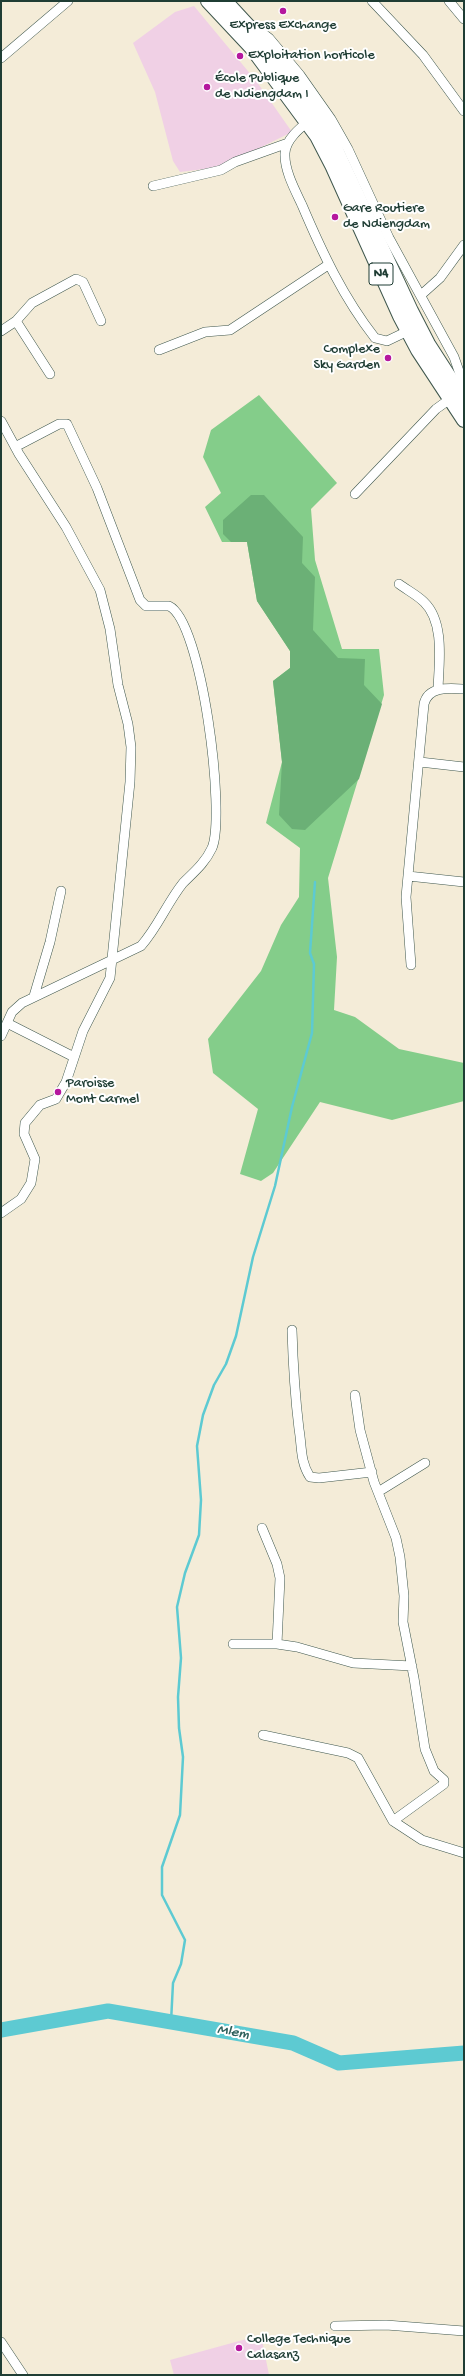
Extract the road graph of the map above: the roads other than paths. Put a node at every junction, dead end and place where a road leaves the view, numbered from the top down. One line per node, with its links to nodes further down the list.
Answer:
1 (68, 1): 8 (street)
2 (208, 1): 10 (highway, N4)
3 (225, 1): 7 (highway, N4)
4 (372, 1): 9 (street)
5 (449, 1): 6 (street)
6 (464, 19)
7 (248, 26): 10 (highway, N4); 15 (street)
8 (1, 58)
9 (464, 111)
10 (312, 118): 11 (street); 18 (highway, N4)
11 (288, 143): 12 (street); 14 (street)
12 (153, 186)
13 (464, 245): 15 (street)
14 (328, 265): 18 (street); 20 (street)
15 (421, 295): 22 (street)
16 (16, 321): 17 (street); 19 (street); 21 (street)
17 (101, 321)
18 (414, 328): 22 (highway, N4)
19 (1, 331)
20 (159, 350)
21 (50, 374)
22 (457, 396): 23 (highway, N4); 26 (street)
23 (464, 420)
24 (1, 421): 25 (street)
25 (15, 447): 35 (street); 35 (street)
26 (355, 494)
27 (399, 584): 28 (street)
28 (438, 689): 29 (street); 30 (street)
29 (464, 689)
30 (420, 762): 31 (street); 32 (street)
31 (464, 767)
32 (408, 876): 33 (street); 36 (street)
33 (464, 882)
34 (61, 891): 37 (street)
35 (111, 961): 37 (street); 40 (street)
36 (411, 965)
37 (34, 996): 38 (street)
38 (7, 1023): 39 (street); 40 (street)
39 (1, 1036)
40 (74, 1058): 41 (street)
41 (1, 1213)
42 (292, 1330): 45 (street)
43 (355, 1395): 45 (street)
44 (426, 1464): 46 (street)
45 (372, 1472): 46 (street)
46 (378, 1492): 50 (street)
47 (262, 1528): 49 (street)
48 (233, 1644): 49 (street)
49 (278, 1644): 50 (street)
50 (412, 1666): 52 (street)
51 (263, 1734): 52 (street)
52 (393, 1821): 53 (street)
53 (464, 1852)
54 (335, 2326): 55 (street)
55 (464, 2331)
56 (1, 2342): 57 (street)
57 (23, 2375)

